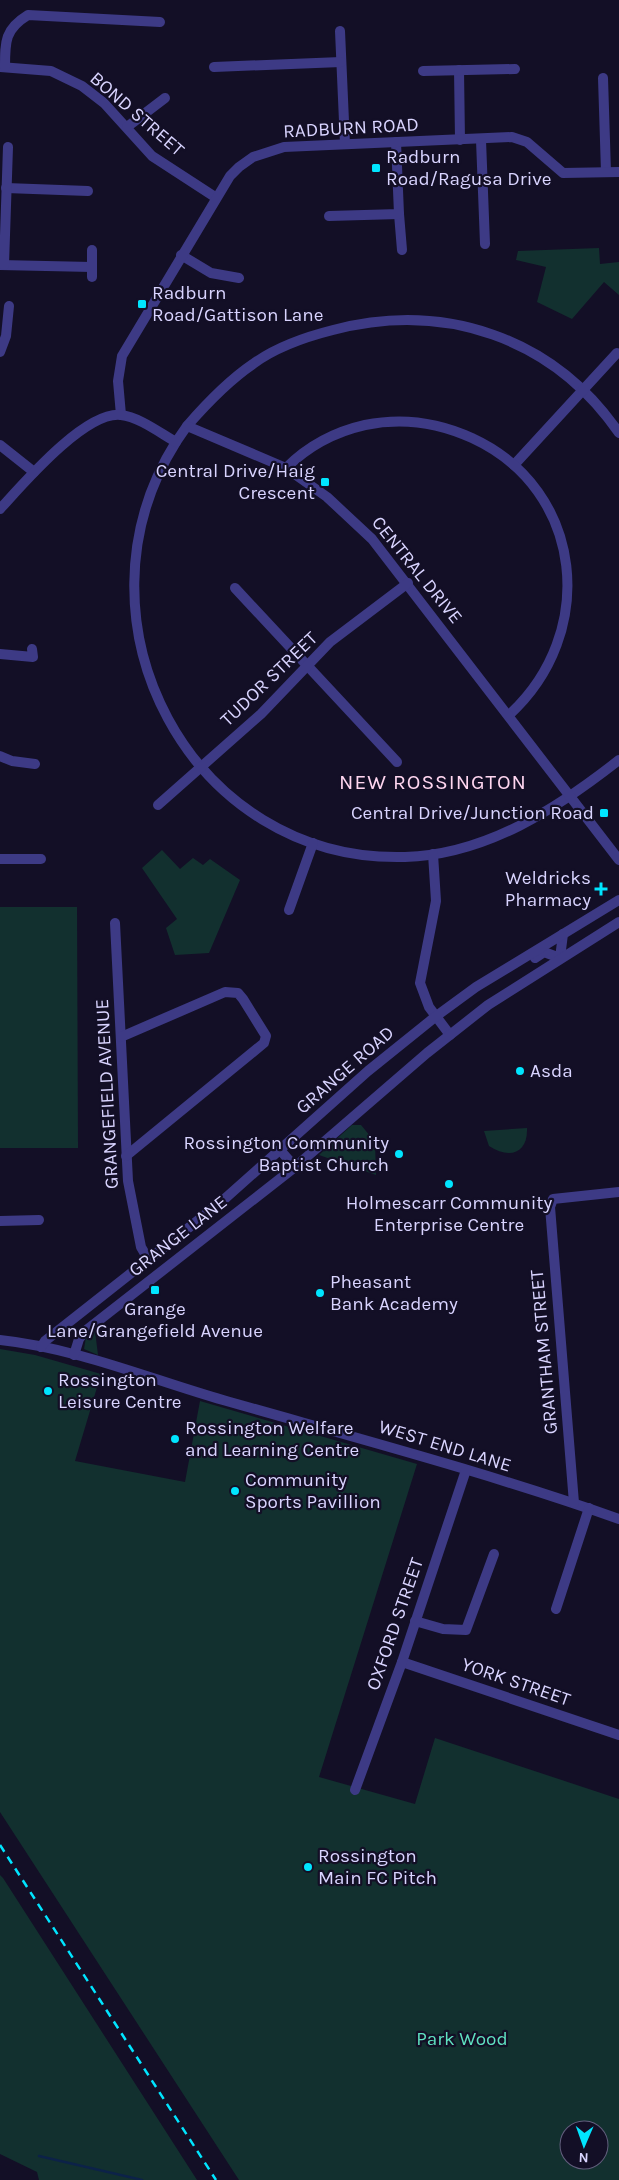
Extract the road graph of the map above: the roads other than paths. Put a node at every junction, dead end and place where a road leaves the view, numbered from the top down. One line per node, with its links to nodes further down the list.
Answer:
1 (160, 22): 4 (street)
2 (340, 31): 3 (street)
3 (341, 62): 5 (street); 15 (street)
4 (3, 67): 11 (street, BOND STREET)
5 (214, 67)
6 (515, 69): 7 (street)
7 (460, 70): 8 (street); 12 (street)
8 (423, 71)
9 (603, 78): 17 (street)
10 (165, 98): 11 (street)
11 (127, 127): 21 (street, BOND STREET)
12 (460, 140): 13 (street, RADBURN ROAD); 14 (street, RADBURN ROAD)
13 (481, 140): 17 (street, RADBURN ROAD); 24 (street)
14 (396, 142): 15 (street, RADBURN ROAD); 22 (street)
15 (345, 144): 21 (street, RADBURN ROAD)
16 (8, 147): 19 (street)
17 (606, 172): 18 (street, RADBURN ROAD)
18 (619, 172)
19 (6, 188): 20 (street); 28 (street)
20 (88, 191)
21 (216, 197): 27 (street, RADBURN ROAD)
22 (399, 214): 23 (street); 26 (street)
23 (329, 216)
24 (485, 244)
25 (92, 250): 28 (street)
26 (402, 250)
27 (181, 255): 29 (street); 34 (street, RADBURN ROAD)
28 (2, 265)
29 (239, 278)
30 (9, 306): 31 (street)
31 (0, 352)
32 (617, 353): 33 (street)
33 (583, 391): 35 (street); 36 (street); 39 (street)
34 (121, 415): 37 (street); 41 (street)
35 (188, 426): 37 (street); 40 (street, CENTRAL DRIVE)
36 (619, 433)
37 (176, 442): 53 (street)
38 (0, 445): 41 (street)
39 (514, 465): 40 (street); 48 (street)
40 (286, 468): 43 (street, CENTRAL DRIVE)
41 (34, 472): 42 (street)
42 (0, 509)
43 (408, 583): 47 (street, TUDOR STREET); 48 (street, CENTRAL DRIVE)
44 (235, 588): 47 (street)
45 (32, 649): 46 (street)
46 (0, 654)
47 (308, 666): 51 (street); 53 (street, TUDOR STREET)
48 (509, 715): 54 (street, CENTRAL DRIVE)
49 (0, 756): 52 (street)
50 (619, 760): 54 (street)
51 (397, 762)
52 (35, 764)
53 (201, 767): 55 (street, TUDOR STREET); 56 (street)
54 (572, 797): 57 (street); 60 (street, CENTRAL DRIVE)
55 (158, 805)
56 (314, 843): 57 (street); 62 (street)
57 (433, 854): 68 (street)
58 (0, 859): 59 (street)
59 (40, 860)
60 (619, 860)
61 (619, 900): 65 (street, GRANGE ROAD)
62 (289, 910)
63 (619, 922): 66 (street, GRANGE LANE)
64 (115, 924): 70 (street, GRANGEFIELD AVENUE)
65 (563, 934): 66 (street); 67 (street, GRANGE ROAD)
66 (560, 958): 67 (street); 69 (street, GRANGE LANE)
67 (508, 968): 68 (street, GRANGE ROAD)
68 (435, 1017): 69 (street); 71 (street, GRANGE ROAD)
69 (450, 1035): 73 (street, GRANGE LANE)
70 (121, 1037): 72 (street, GRANGEFIELD AVENUE); 72 (street)
71 (280, 1150): 73 (street); 77 (street, GRANGE ROAD)
72 (126, 1156): 77 (street, GRANGEFIELD AVENUE)
73 (295, 1167): 78 (street, GRANGE LANE)
74 (619, 1192): 83 (street, GRANTHAM STREET)
75 (39, 1220): 76 (street)
76 (0, 1221)
77 (146, 1261): 78 (street, GRANGEFIELD AVENUE); 80 (street, GRANGE ROAD)
78 (155, 1276): 81 (street, GRANGE LANE)
79 (0, 1340): 80 (street, WEST END LANE)
80 (41, 1347): 81 (street, WEST END LANE)
81 (74, 1356): 82 (street, WEST END LANE)
82 (466, 1470): 83 (street, WEST END LANE); 88 (street, OXFORD STREET)
83 (574, 1503): 84 (street, WEST END LANE)
84 (589, 1508): 85 (street, WEST END LANE); 87 (street)
85 (619, 1519)
86 (494, 1554): 88 (street)
87 (556, 1609)
88 (415, 1621): 89 (street, OXFORD STREET)
89 (402, 1662): 90 (street, YORK STREET); 91 (street, OXFORD STREET)
90 (619, 1735)
91 (354, 1790)

